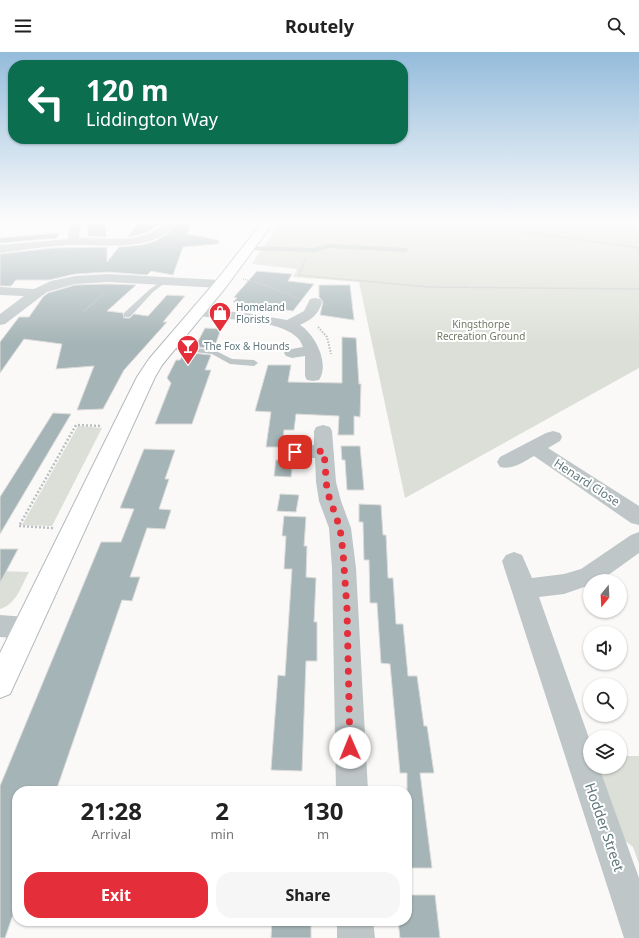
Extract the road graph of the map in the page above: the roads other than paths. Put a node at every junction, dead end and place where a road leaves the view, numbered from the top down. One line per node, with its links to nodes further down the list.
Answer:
1 (242, 261): 3 (highway)
2 (164, 281): 3 (street); 5 (street); 8 (lane)
3 (230, 281): 7 (highway)
4 (0, 291): 5 (street)
5 (35, 293): 9 (street)
6 (314, 302): 10 (street)
7 (198, 312): 10 (street); 11 (highway)
8 (127, 315)
9 (0, 320)
10 (288, 325): 12 (street)
11 (168, 347): 14 (lane); 25 (highway)
12 (312, 351): 13 (street); 15 (street)
13 (292, 352)
14 (254, 363)
15 (313, 376)
16 (553, 437): 17 (street)
17 (534, 448): 19 (street); 20 (street, Henard Close)
18 (295, 452): 27 (street)
19 (507, 462)
20 (639, 517)
21 (634, 550): 23 (street)
22 (514, 561): 23 (street, Hodder Street)
23 (524, 589): 29 (street, Hodder Street)
24 (0, 626): 25 (street)
25 (26, 628): 26 (highway)
26 (0, 684)
27 (352, 786)
28 (355, 926): 30 (street)
29 (639, 930)
30 (356, 938)

